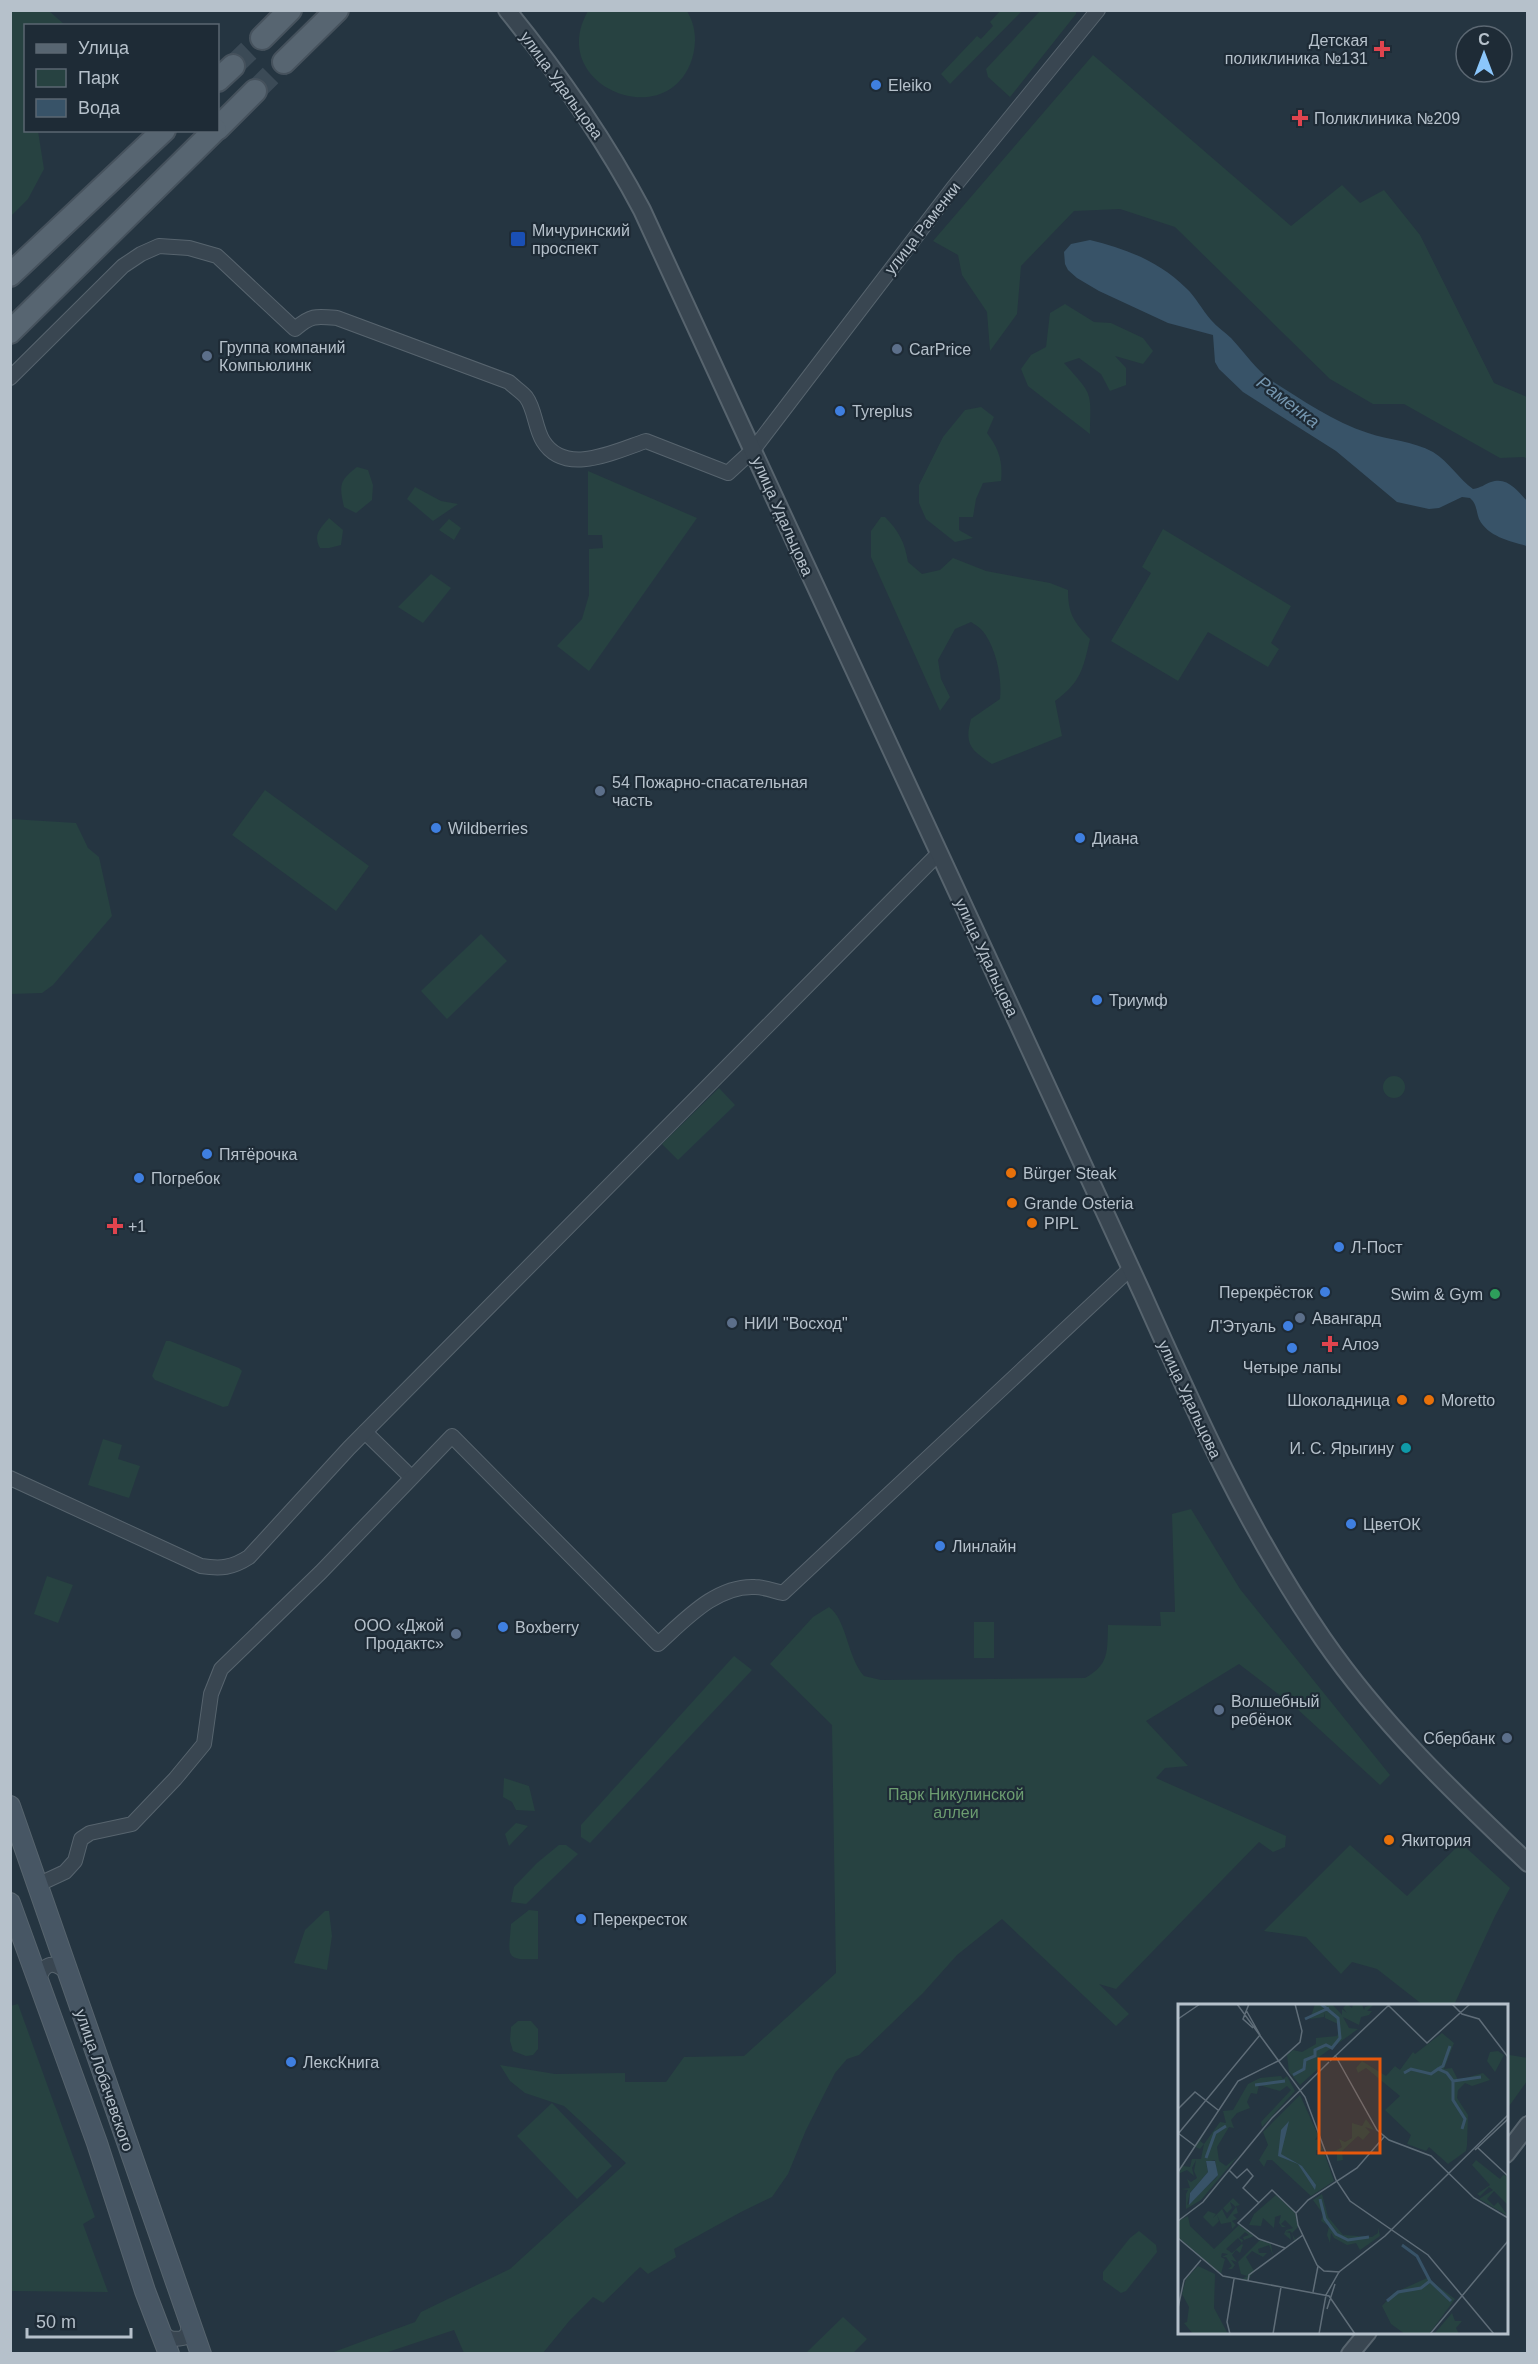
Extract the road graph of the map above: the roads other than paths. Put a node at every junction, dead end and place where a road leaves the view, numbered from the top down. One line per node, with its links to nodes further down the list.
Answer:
1 (290, 10): 5 (main road)
2 (337, 10): 6 (main road)
3 (507, 10): 14 (street, улица Удальцова)
4 (1098, 10): 14 (street, улица Раменки)
5 (262, 38)
6 (284, 62)
7 (255, 91): 8 (main road)
8 (219, 126)
9 (162, 132): 11 (main road)
10 (213, 132): 12 (main road)
11 (10, 275)
12 (11, 332)
13 (10, 378): 14 (street, улица Раменки)
14 (753, 450): 15 (street, улица Удальцова)
15 (939, 853): 16 (street, улица Удальцова); 17 (street)
16 (1130, 1269): 18 (street); 21 (street, улица Удальцова)
17 (365, 1432): 18 (street); 19 (street)
18 (411, 1477): 22 (street)
19 (10, 1478)
20 (10, 1806): 22 (main road, улица Лобачевского)
21 (1527, 1863)
22 (37, 1884): 24 (main road, улица Лобачевского)
23 (10, 1903): 25 (main road, улица Лобачевского)
24 (68, 1974): 25 (street); 28 (main road, улица Лобачевского)
25 (38, 1984): 29 (main road, улица Лобачевского)
26 (1527, 2125): 27 (street)
27 (1508, 2151)
28 (188, 2318): 29 (street); 32 (main road, улица Лобачевского)
29 (160, 2329): 31 (main road, улица Лобачевского)
30 (1366, 2334): 33 (street)
31 (169, 2354)
32 (201, 2354)
33 (1350, 2354)

